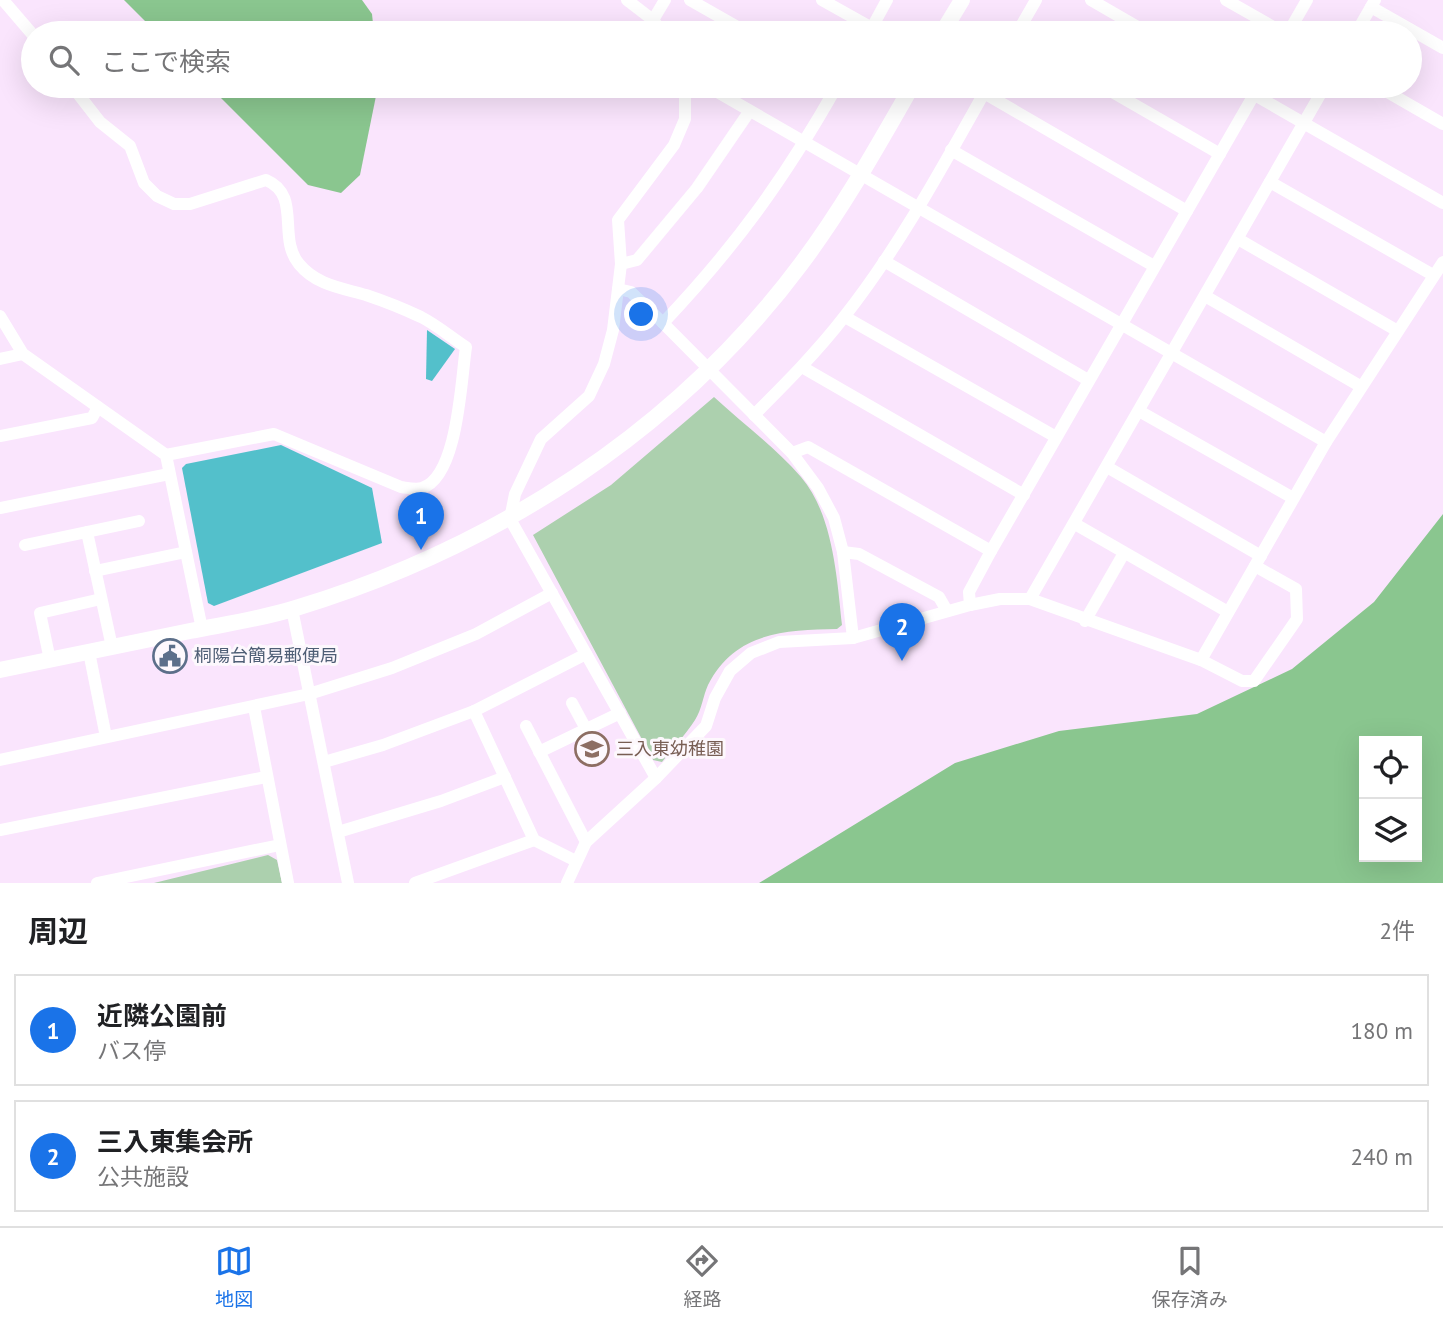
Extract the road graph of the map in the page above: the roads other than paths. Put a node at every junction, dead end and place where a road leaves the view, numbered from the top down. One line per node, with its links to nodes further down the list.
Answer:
1 (3, 0): 14 (street)
2 (627, 0): 13 (street)
3 (665, 0): 13 (street)
4 (690, 0): 15 (street)
5 (822, 0): 16 (street)
6 (887, 0): 17 (street)
7 (962, 0): 18 (street)
8 (1036, 0): 19 (street)
9 (1091, 0): 20 (street)
10 (1226, 0): 21 (street)
11 (1307, 0): 22 (street)
12 (1373, 3): 23 (street); 24 (street)
13 (653, 20)
14 (21, 21)
15 (727, 21)
16 (855, 21)
17 (875, 21)
18 (949, 21)
19 (1024, 21)
20 (1127, 21)
21 (1264, 21)
22 (1294, 21)
23 (1363, 21)
24 (1401, 21)
25 (1422, 34): 26 (street)
26 (1443, 48)
27 (81, 98): 77 (street)
28 (685, 98): 53 (street)
29 (726, 98): 39 (street)
30 (830, 98): 42 (street)
31 (905, 98): 45 (street)
32 (981, 98): 43 (street)
33 (999, 98): 49 (street)
34 (1123, 98): 44 (street)
35 (1252, 98): 44 (street)
36 (1268, 98): 40 (street)
37 (1318, 98): 40 (street)
38 (1398, 98): 41 (street)
39 (749, 112): 42 (street); 53 (street)
40 (1303, 124): 46 (street); 47 (street)
41 (1443, 124)
42 (804, 144): 45 (street); 60 (street)
43 (951, 150): 48 (street); 54 (street)
44 (1220, 154): 49 (street)
45 (862, 174): 48 (street); 67 (street)
46 (1270, 182): 50 (street); 55 (street)
47 (1443, 203)
48 (918, 206): 51 (street); 61 (street)
49 (1187, 211): 54 (street)
50 (1238, 239): 57 (street); 62 (street)
51 (884, 261): 59 (street); 68 (street)
52 (1443, 262): 55 (street)
53 (621, 264): 56 (street)
54 (1154, 267): 61 (street)
55 (1433, 275): 62 (street)
56 (618, 289): 60 (street); 83 (street)
57 (1205, 296): 64 (street); 69 (street)
58 (0, 316): 63 (street)
59 (845, 317): 66 (street); 74 (street)
60 (663, 323): 67 (street)
61 (1121, 323): 64 (street); 68 (street)
62 (1396, 330): 69 (street)
63 (23, 354): 65 (street); 70 (street)
64 (1172, 354): 71 (street); 75 (street)
65 (0, 359)
66 (802, 367): 72 (street); 80 (street)
67 (708, 370): 72 (street); 83 (street)
68 (1088, 380): 74 (street)
69 (1360, 386): 75 (street)
70 (98, 407): 73 (street); 77 (street)
71 (1139, 411): 78 (street); 81 (street)
72 (754, 415): 76 (street)
73 (0, 436)
74 (1056, 437): 80 (street)
75 (1326, 442): 81 (street)
76 (792, 453): 88 (street); 90 (street)
77 (166, 455): 79 (street)
78 (1107, 467): 85 (street); 92 (street)
79 (169, 474): 82 (street); 89 (street)
80 (1024, 495): 88 (street)
81 (1293, 498): 92 (street)
82 (0, 508)
83 (510, 519): 94 (street); 98 (street)
84 (139, 522): 86 (street)
85 (1075, 524): 91 (street); 96 (street)
86 (87, 532): 87 (street); 93 (street)
87 (25, 545)
88 (991, 551): 97 (street)
89 (186, 552): 93 (street); 102 (street)
90 (843, 552): 99 (street); 103 (street)
91 (1124, 553): 100 (street); 101 (street)
92 (1258, 561): 100 (street); 108 (street)
93 (95, 571): 95 (street)
94 (552, 593): 106 (street); 110 (street)
95 (101, 599): 104 (street); 107 (street)
96 (1030, 599): 97 (street); 101 (street)
97 (970, 605): 99 (street)
98 (292, 610): 102 (street); 110 (street)
99 (947, 611): 103 (street)
100 (1228, 612): 108 (street)
101 (1084, 621): 108 (street)
102 (202, 629): 104 (street)
103 (853, 638): 123 (street)
104 (112, 647): 105 (street)
105 (89, 652): 107 (street); 117 (street)
106 (586, 654): 113 (street); 114 (street)
107 (50, 660): 109 (street)
108 (1201, 660)
109 (0, 670)
110 (309, 694): 112 (street); 120 (street)
111 (572, 703): 116 (street)
112 (254, 707): 117 (street); 121 (street)
113 (474, 711): 120 (street); 122 (street)
114 (620, 713): 116 (street); 123 (street)
115 (526, 726): 118 (street)
116 (586, 729): 118 (street)
117 (106, 737): 119 (street)
118 (539, 752): 127 (street)
119 (0, 760)
120 (324, 762): 125 (street)
121 (266, 777): 124 (street); 128 (street)
122 (505, 777): 125 (street); 126 (street)
123 (656, 778): 127 (street)
124 (0, 830)
125 (338, 832): 132 (street)
126 (534, 841): 129 (street); 133 (street)
127 (586, 842): 129 (street)
128 (280, 845): 130 (street); 131 (street)
129 (576, 861): 134 (street)
130 (97, 883)
131 (288, 883)
132 (348, 883)
133 (415, 883)
134 (567, 883)

